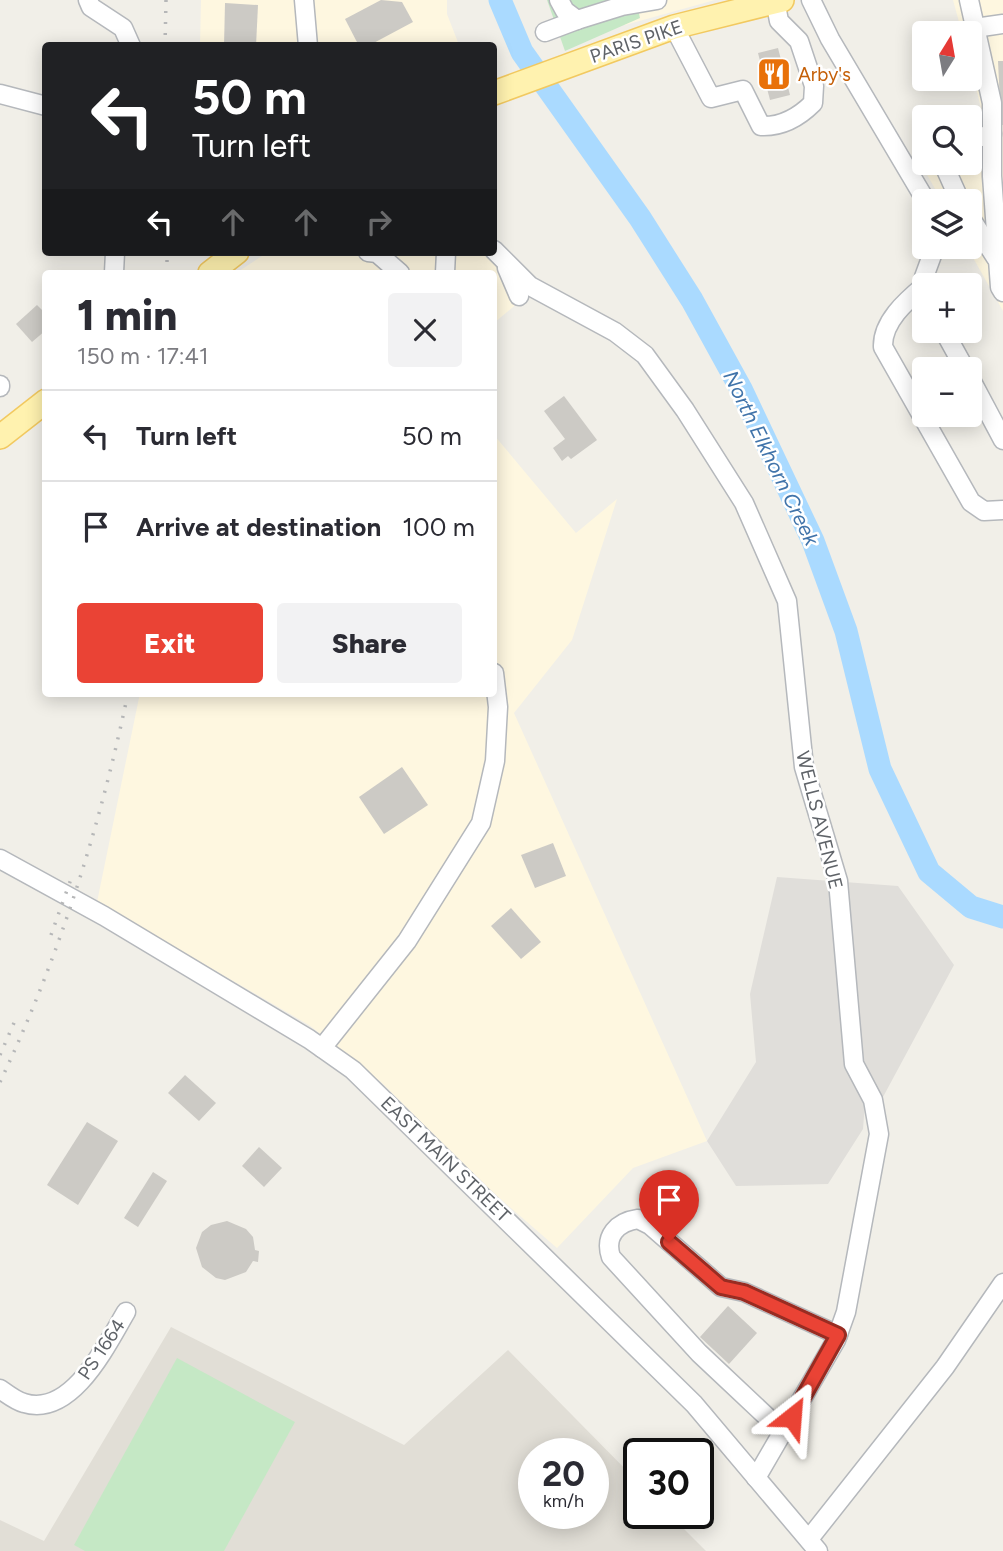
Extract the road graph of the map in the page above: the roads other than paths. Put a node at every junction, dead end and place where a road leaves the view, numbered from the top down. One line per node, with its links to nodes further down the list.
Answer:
1 (88, 0): 15 (street)
2 (304, 0): 16 (street)
3 (559, 0): 9 (street)
4 (657, 0): 8 (street)
5 (778, 0): 12 (main road, PARIS PIKE); 12 (street)
6 (811, 0): 23 (street)
7 (969, 0): 10 (street)
8 (617, 3): 9 (street)
9 (577, 20): 14 (street)
10 (974, 21)
11 (1003, 24): 13 (street)
12 (674, 27): 18 (main road, PARIS PIKE)
13 (982, 27)
14 (545, 32)
15 (129, 42)
16 (308, 42)
17 (982, 59): 21 (street)
18 (502, 89)
19 (0, 94): 20 (street)
20 (42, 105)
21 (992, 134): 22 (street); 28 (street)
22 (982, 137)
23 (919, 189)
24 (982, 235): 28 (street)
25 (498, 254): 33 (street); 44 (street, WELLS AVENUE)
26 (232, 256): 29 (main road)
27 (380, 256): 30 (street)
28 (998, 260): 31 (street)
29 (214, 270)
30 (397, 270)
31 (1003, 292)
32 (912, 295): 38 (street)
33 (519, 296)
34 (982, 401): 37 (street)
35 (42, 404): 36 (main road)
36 (1, 433)
37 (1003, 440)
38 (1003, 510)
39 (497, 697): 41 (street)
40 (0, 859): 41 (street, EAST MAIN STREET)
41 (322, 1048): 47 (street, EAST MAIN STREET)
42 (1003, 1283): 48 (street)
43 (125, 1312): 45 (street, PS 1664)
44 (838, 1335): 46 (street, WELLS AVENUE); 46 (street)
45 (0, 1389)
46 (783, 1432): 47 (street, WELLS AVENUE)
47 (757, 1478): 48 (street, EAST MAIN STREET)
48 (813, 1545)

